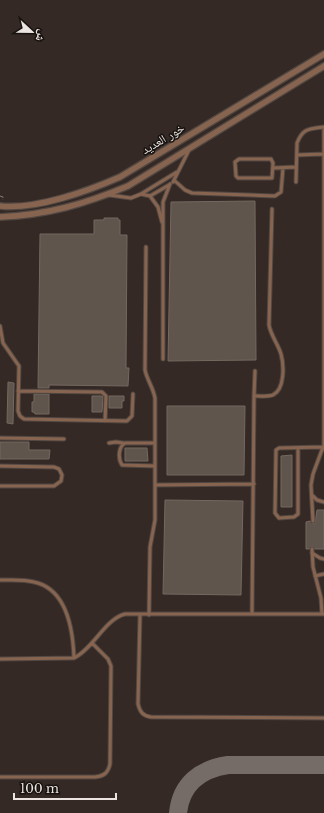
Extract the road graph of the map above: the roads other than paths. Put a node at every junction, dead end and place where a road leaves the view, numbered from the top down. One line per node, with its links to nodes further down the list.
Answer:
1 (324, 54): 17 (street, خور العديد)
2 (324, 66): 4 (street, خور العديد)
3 (324, 129): 5 (lane); 6 (lane)
4 (190, 148): 10 (lane); 15 (street, خور العديد)
5 (324, 154): 6 (lane); 35 (lane)
6 (297, 155): 7 (lane)
7 (296, 167): 9 (lane); 12 (lane)
8 (272, 168): 8 (lane); 9 (lane)
9 (283, 168): 11 (lane)
10 (177, 172): 11 (lane); 14 (lane)
11 (175, 181): 13 (lane)
12 (296, 182)
13 (170, 184): 16 (lane); 20 (lane)
14 (141, 194): 15 (lane); 16 (lane)
15 (107, 195): 19 (street, خور العديد)
16 (150, 196): 20 (lane)
17 (0, 206)
18 (272, 209): 27 (lane)
19 (0, 217)
20 (164, 227): 23 (lane)
21 (146, 247): 33 (lane)
22 (0, 326): 25 (lane)
23 (163, 359)
24 (255, 371): 27 (lane)
25 (18, 391): 28 (lane); 28 (lane)
26 (133, 394): 28 (lane)
27 (254, 396): 38 (lane)
28 (105, 421)
29 (0, 438): 30 (lane)
30 (64, 439)
31 (109, 443): 32 (lane)
32 (123, 443): 33 (lane); 37 (lane)
33 (155, 443): 37 (lane)
34 (298, 448): 34 (lane); 35 (lane)
35 (324, 448): 41 (lane)
36 (0, 466): 40 (lane)
37 (155, 466): 39 (lane)
38 (254, 484): 39 (lane); 49 (lane)
39 (155, 485): 48 (lane)
40 (0, 486)
41 (312, 495): 42 (lane); 43 (lane)
42 (324, 502)
43 (313, 521)
44 (324, 559): 46 (lane)
45 (324, 574): 46 (lane)
46 (315, 576): 50 (lane)
47 (0, 580): 53 (lane)
48 (149, 614): 49 (lane); 51 (lane)
49 (252, 614): 50 (lane)
50 (323, 614)
51 (140, 615): 52 (lane); 55 (lane)
52 (92, 643): 53 (lane); 56 (lane)
53 (74, 658): 54 (lane)
54 (0, 659)
55 (324, 718)
56 (0, 777)

